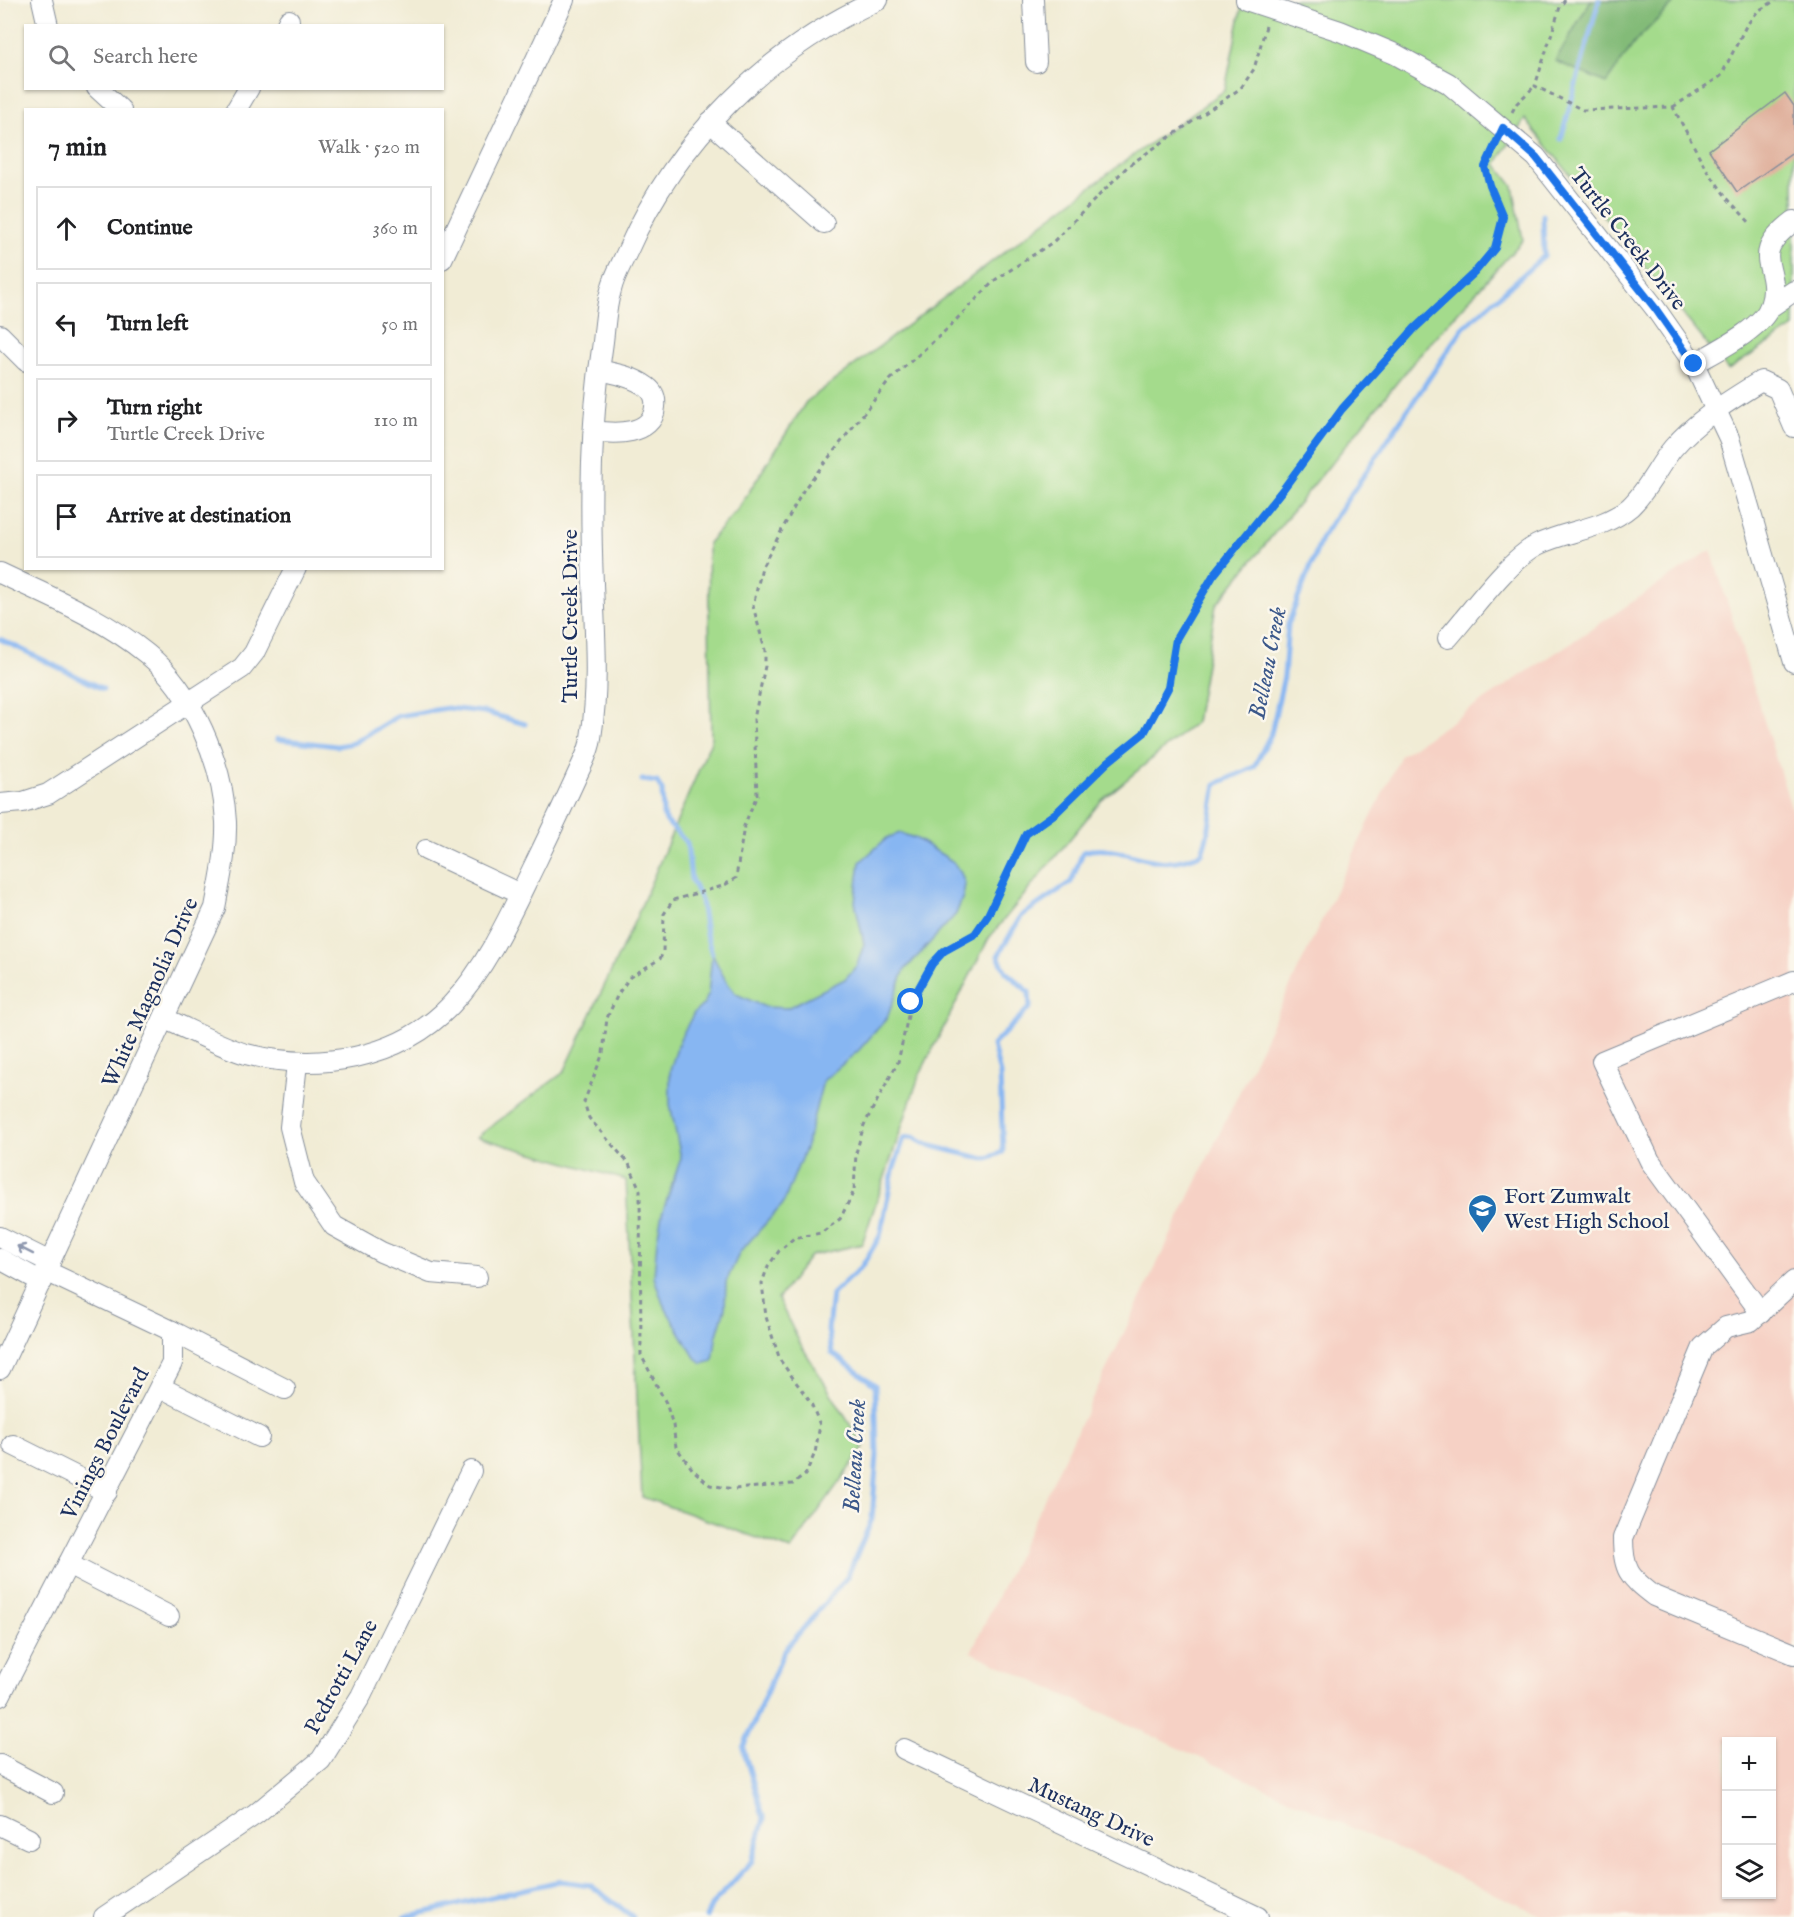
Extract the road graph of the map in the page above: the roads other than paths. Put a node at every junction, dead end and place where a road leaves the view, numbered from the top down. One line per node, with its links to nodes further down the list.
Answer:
1 (42, 0): 6 (street)
2 (564, 0): 15 (street)
3 (878, 0): 12 (street, Turtle Creek Drive)
4 (1033, 0): 7 (street)
5 (1246, 0): 20 (street, Turtle Creek Drive)
6 (48, 24)
7 (1036, 62)
8 (99, 90): 10 (street)
9 (248, 90): 11 (street)
10 (119, 108)
11 (237, 108)
12 (710, 122): 14 (street); 21 (street, Turtle Creek Drive)
13 (1794, 221): 17 (street)
14 (824, 223)
15 (444, 255)
16 (1794, 291): 17 (street)
17 (1769, 308): 20 (street)
18 (0, 334): 19 (street)
19 (24, 359)
20 (1694, 364): 22 (street, Turtle Creek Drive)
21 (599, 370): 24 (street, Turtle Creek Drive); 24 (street)
22 (1716, 409): 23 (street); 27 (street, Turtle Creek Drive); 28 (street)
23 (1794, 427)
24 (594, 431): 33 (street, Turtle Creek Drive)
25 (295, 570): 30 (street)
26 (0, 573): 30 (street, White Magnolia Drive)
27 (1790, 626): 29 (street, Turtle Creek Drive)
28 (1448, 638)
29 (1794, 662)
30 (188, 701): 31 (street); 35 (street, White Magnolia Drive)
31 (0, 804)
32 (426, 850): 33 (street)
33 (520, 894): 36 (street, Turtle Creek Drive)
34 (1794, 981): 42 (street)
35 (165, 1019): 36 (street, Turtle Creek Drive); 39 (street, White Magnolia Drive)
36 (297, 1063): 40 (street)
37 (0, 1237): 39 (street, one-way to 37)
38 (0, 1259): 39 (street)
39 (46, 1272): 43 (street); 44 (street, White Magnolia Drive)
40 (477, 1277)
41 (1794, 1281): 42 (street)
42 (1761, 1313): 53 (street)
43 (172, 1331): 45 (street, Vinings Boulevard); 46 (street)
44 (0, 1369)
45 (160, 1387): 47 (street); 50 (street, Vinings Boulevard)
46 (285, 1389)
47 (259, 1437)
48 (13, 1445): 50 (street)
49 (471, 1471): 60 (street, Pedrotti Lane)
50 (107, 1492): 51 (street, Vinings Boulevard)
51 (68, 1564): 52 (street); 54 (street, Vinings Boulevard)
52 (169, 1616)
53 (1794, 1654)
54 (0, 1696)
55 (904, 1749): 61 (street, Mustang Drive)
56 (0, 1765): 57 (street)
57 (53, 1793)
58 (0, 1825): 59 (street)
59 (29, 1839)
60 (104, 1917)
61 (1258, 1917)

